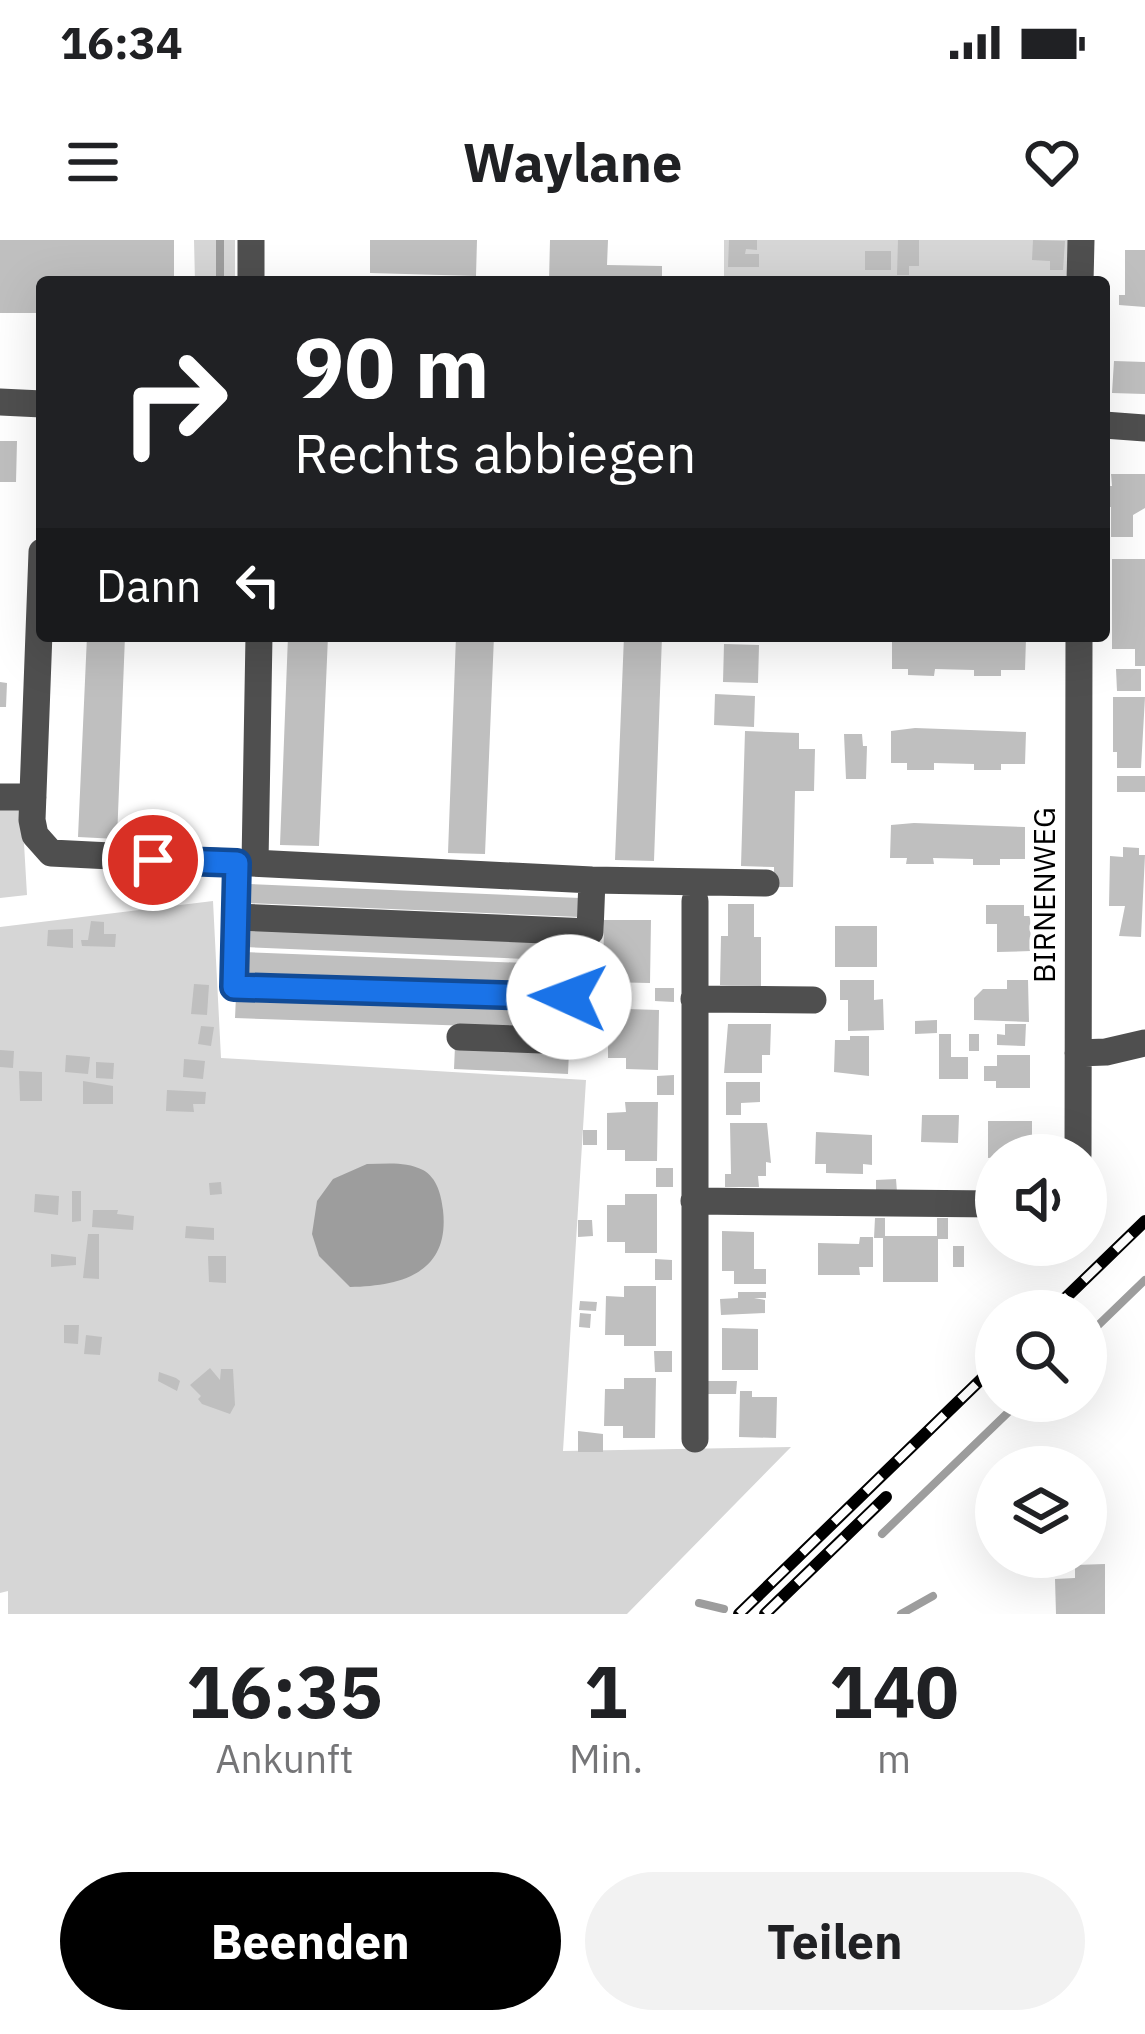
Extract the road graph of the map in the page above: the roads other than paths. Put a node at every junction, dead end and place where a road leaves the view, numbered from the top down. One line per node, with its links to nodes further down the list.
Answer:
1 (251, 240): 3 (street)
2 (1081, 240): 4 (street)
3 (251, 276)
4 (1080, 276)
5 (0, 402): 6 (street)
6 (36, 404)
7 (1110, 425): 8 (street)
8 (1145, 428)
9 (39, 642): 13 (street)
10 (259, 642): 14 (street)
11 (1078, 642): 23 (street, BIRNENWEG)
12 (0, 797): 13 (street)
13 (33, 797): 14 (street)
14 (246, 863): 15 (street); 18 (street)
15 (592, 880): 16 (street); 18 (street)
16 (766, 883)
17 (695, 901): 19 (street)
18 (236, 917): 21 (street)
19 (694, 999): 20 (street); 25 (street)
20 (813, 1000)
21 (460, 1037)
22 (1145, 1043): 23 (street)
23 (1078, 1053): 24 (street, BIRNENWEG)
24 (1078, 1134)
25 (694, 1201): 26 (street); 27 (street)
26 (975, 1204)
27 (695, 1439)

